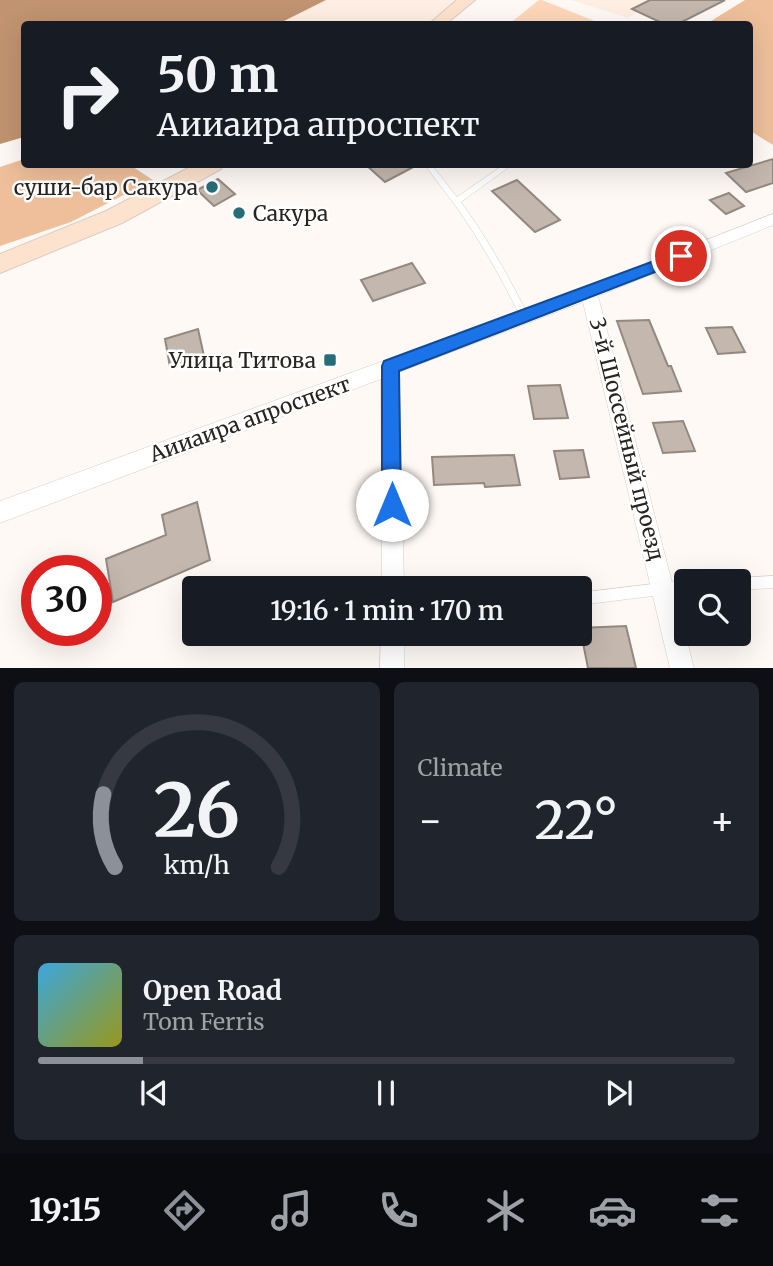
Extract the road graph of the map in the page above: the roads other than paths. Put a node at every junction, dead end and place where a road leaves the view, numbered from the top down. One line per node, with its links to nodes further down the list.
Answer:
1 (467, 0): 2 (main road)
2 (441, 21)
3 (206, 168): 8 (main road)
4 (430, 168): 6 (lane)
5 (504, 168): 6 (lane)
6 (457, 201): 10 (lane)
7 (773, 219): 9 (street, Аииаира апроспект)
8 (0, 264)
9 (589, 293): 10 (street, Аииаира апроспект); 16 (street, 3-й Шоссейный проезд)
10 (526, 317): 11 (street, Аииаира апроспект)
11 (390, 366): 12 (street, Аииаира апроспект); 13 (street)
12 (0, 512)
13 (393, 576)
14 (773, 582): 15 (lane)
15 (751, 583)
16 (664, 587): 17 (lane); 18 (lane); 21 (street, 3-й Шоссейный проезд)
17 (674, 587)
18 (592, 596)
19 (393, 646): 20 (street)
20 (392, 667)
21 (682, 667)

